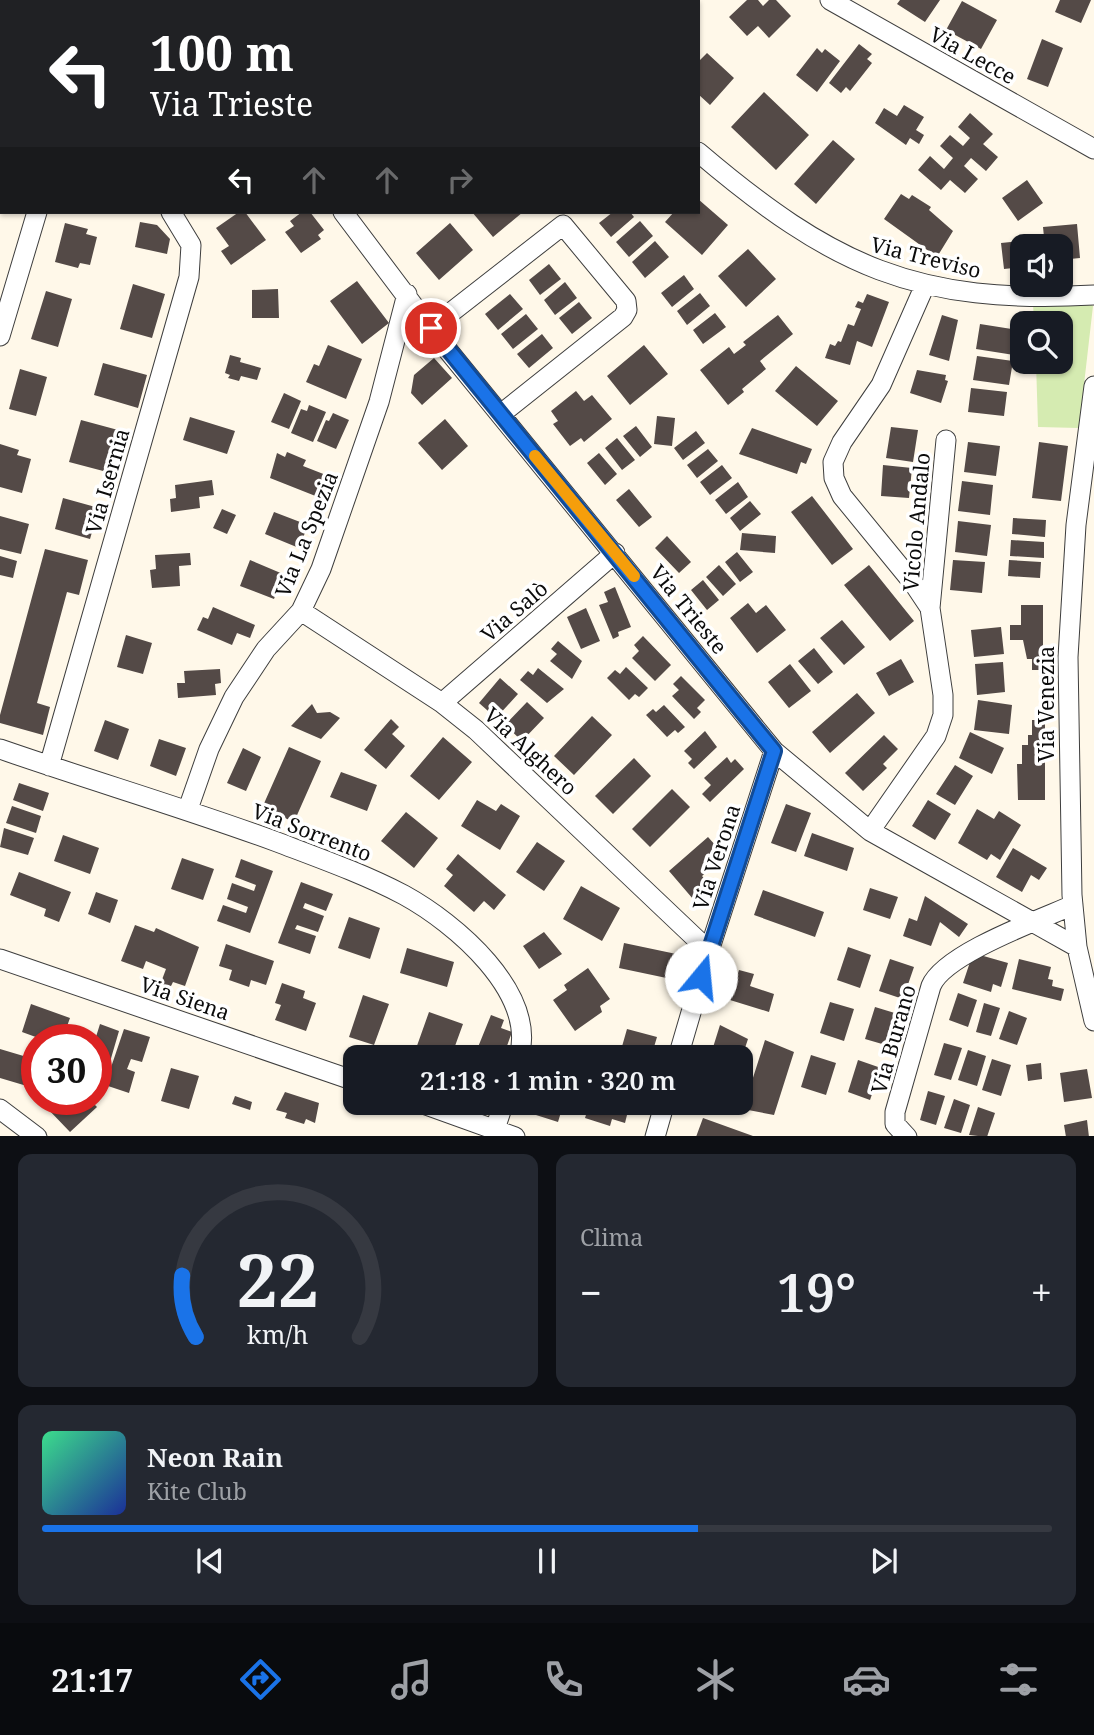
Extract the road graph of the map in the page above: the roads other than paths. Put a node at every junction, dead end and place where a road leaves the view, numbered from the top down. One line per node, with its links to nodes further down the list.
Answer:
1 (830, 0): 2 (street, Via Lecce)
2 (1094, 149)
3 (700, 154): 8 (street, Via Treviso)
4 (36, 214): 12 (street)
5 (172, 214): 22 (street, Via Isernia)
6 (345, 214): 9 (street, Via Trieste)
7 (558, 219): 11 (street); 14 (street)
8 (925, 285): 10 (street, Via Treviso); 17 (street)
9 (407, 294): 11 (street, Via Trieste); 18 (street, Via La Spezia)
10 (1094, 296)
11 (431, 328): 14 (street, Via Trieste)
12 (0, 336)
13 (1094, 386): 25 (street, Via Venezia)
14 (500, 414): 16 (street, Via Trieste)
15 (946, 440): 17 (street, Vicolo Andalo)
16 (615, 553): 19 (street, Via Salò); 21 (street, Via Trieste)
17 (930, 608): 24 (street)
18 (301, 611): 19 (street, Via Alghero); 23 (street, Via La Spezia)
19 (442, 703): 28 (street, Via Alghero)
20 (0, 749): 22 (street, Via Sorrento)
21 (774, 751): 24 (street, Via Trieste); 28 (street, Via Verona)
22 (49, 766): 23 (street, Via Sorrento)
23 (188, 809): 31 (street, Via Sorrento)
24 (870, 831): 26 (street, Via Trieste)
25 (1073, 905): 26 (street, Via Burano); 27 (street, Via Venezia)
26 (1033, 923): 27 (street, Via Trieste); 42 (street, Via Burano)
27 (1077, 947): 30 (street, Via Venezia)
28 (709, 951): 32 (street, Via Verona)
29 (0, 959): 33 (street, Via Siena)
30 (1094, 1021)
31 (520, 1045)
32 (682, 1045)
33 (343, 1077)
34 (0, 1109): 39 (street)
35 (455, 1115): 38 (street)
36 (500, 1115): 38 (street)
37 (661, 1115): 41 (street)
38 (495, 1129): 40 (street)
39 (37, 1136)
40 (515, 1136)
41 (655, 1136)
42 (907, 1136)

